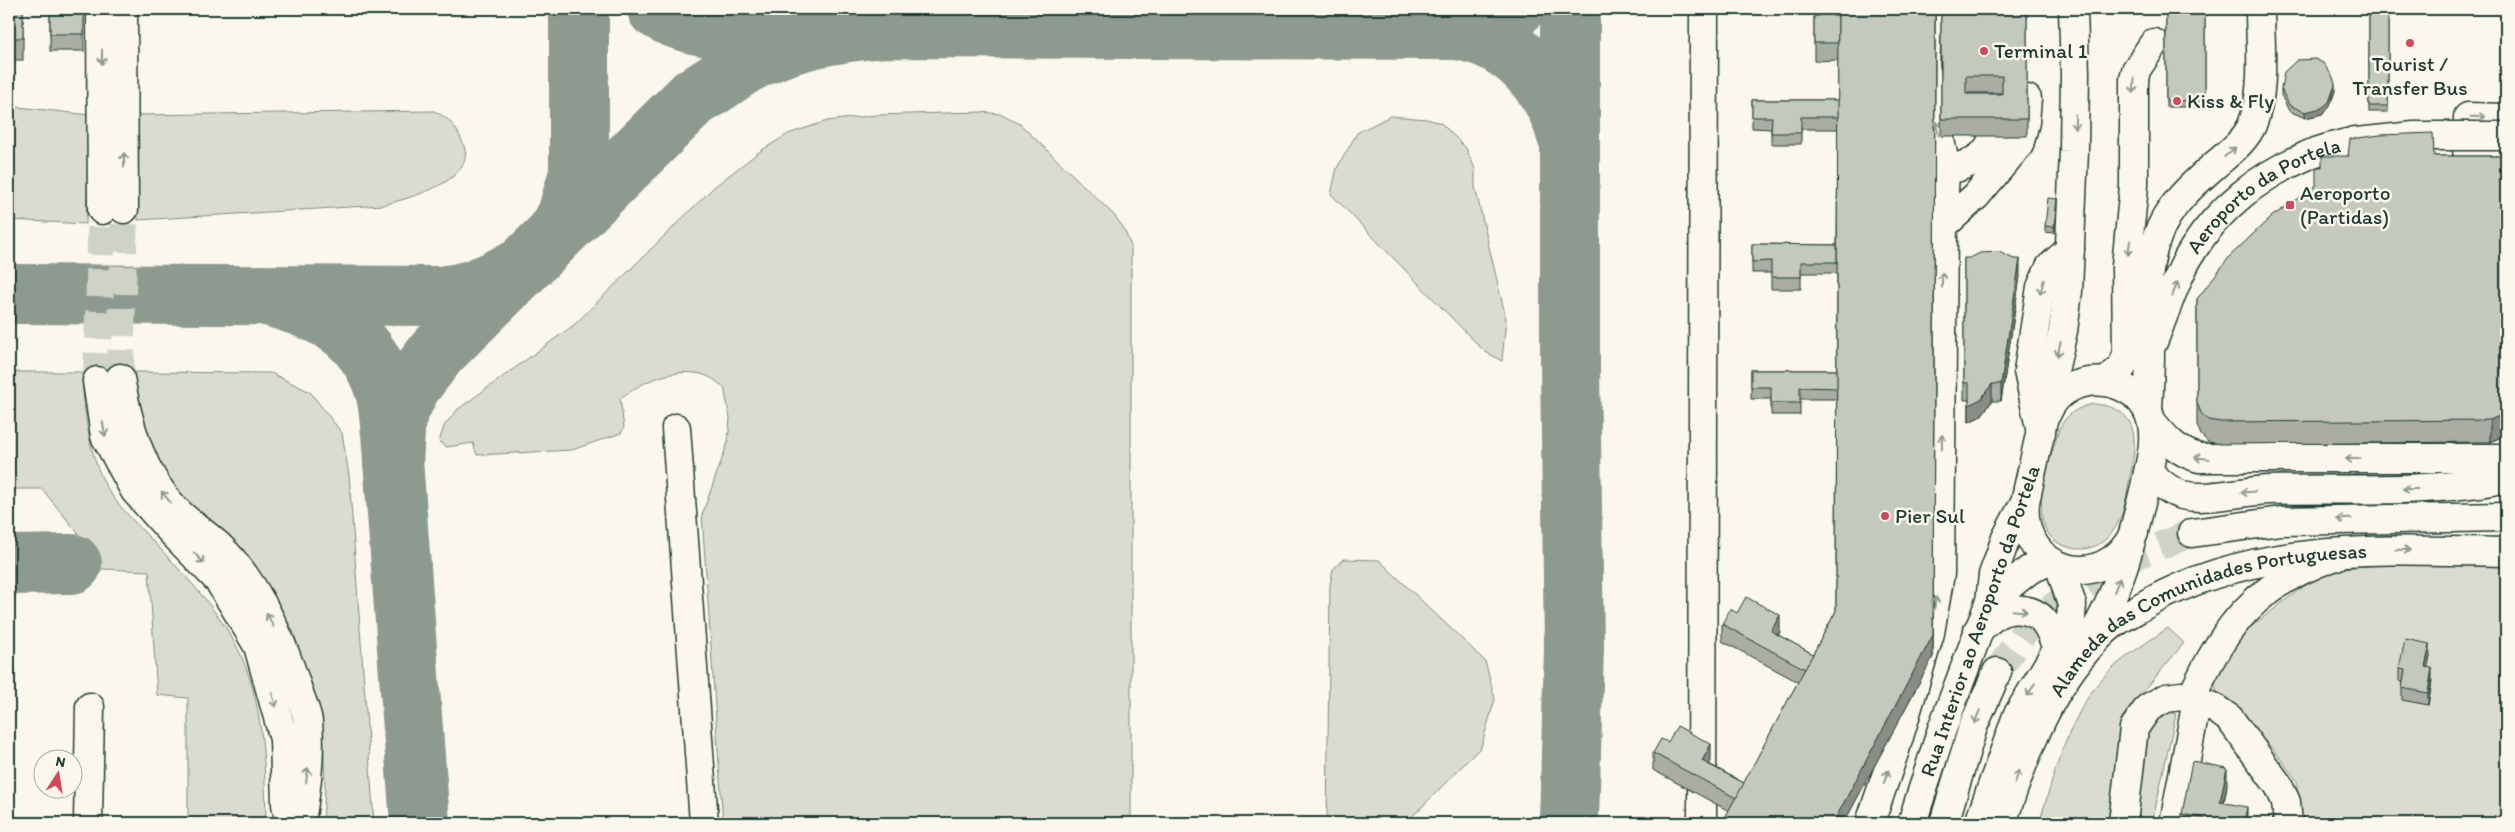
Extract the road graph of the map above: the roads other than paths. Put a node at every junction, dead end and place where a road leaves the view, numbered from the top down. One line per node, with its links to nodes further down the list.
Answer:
1 (101, 9): 2 (main road, one-way to 2)
2 (123, 9)
3 (1704, 9): 47 (main road)
4 (1928, 9): 9 (main road)
5 (2073, 9): 22 (main road, Rua Interior ao Aeroporto da Portela, one-way to 22)
6 (2260, 9): 19 (main road, one-way to 6)
7 (1902, 26): 9 (main road)
8 (2154, 43): 20 (main road, one-way to 20)
9 (1925, 66): 16 (main road, one-way to 9)
10 (2027, 97): 18 (main road)
11 (2506, 118): 14 (main road, one-way to 11)
12 (1993, 136): 16 (main road)
13 (2506, 136): 19 (main road, Aeroporto da Portela, one-way to 13, bridge)
14 (2467, 150): 15 (main road); 17 (main road)
15 (2506, 158)
16 (1945, 164): 18 (main road)
17 (2465, 178)
18 (1943, 226): 48 (main road, one-way to 18)
19 (2150, 350): 21 (main road)
20 (2107, 381): 21 (main road, Rua Interior ao Aeroporto da Portela); 22 (main road, Rua Interior ao Aeroporto da Portela)
21 (2150, 416): 25 (main road, Rua Interior ao Aeroporto da Portela, one-way to 21); 27 (main road)
22 (2043, 426): 28 (main road, Rua Interior ao Aeroporto da Portela)
23 (676, 428): 46 (main road)
24 (2292, 444): 25 (main road)
25 (2268, 459): 26 (main road, Rua Interior ao Aeroporto da Portela, one-way to 25)
26 (2502, 470): 27 (main road, one-way to 27); 29 (main road)
27 (2148, 472): 31 (main road)
28 (2025, 502): 35 (main road); 36 (main road, Rua Interior ao Aeroporto da Portela)
29 (2410, 517): 30 (main road, Alameda das Comunidades Portuguesas); 32 (main road, Alameda das Comunidades Portuguesas, one-way to 32)
30 (2506, 517)
31 (2134, 533): 35 (main road); 40 (main road, one-way to 31)
32 (2192, 533)
33 (2353, 550): 34 (main road, Alameda das Comunidades Portuguesas, one-way to 34); 40 (main road, Alameda das Comunidades Portuguesas); 41 (main road)
34 (2506, 552)
35 (2055, 564): 36 (main road); 38 (main road)
36 (1990, 601): 37 (main road, Rua Interior ao Aeroporto da Portela)
37 (1978, 630): 38 (main road, one-way to 38); 49 (main road, Rua Interior ao Aeroporto da Portela)
38 (2057, 649): 51 (main road, one-way to 51)
39 (1997, 672): 50 (main road, one-way to 50)
40 (2068, 674): 52 (main road, Alameda das Comunidades Portuguesas, one-way to 40)
41 (2194, 699): 53 (main road); 54 (main road); 55 (main road)
42 (90, 707): 43 (main road)
43 (88, 823)
44 (290, 823): 45 (main road, one-way to 44)
45 (301, 823)
46 (704, 823)
47 (1702, 823)
48 (1870, 823)
49 (1912, 823)
50 (1944, 823)
51 (1979, 823)
52 (2002, 823)
53 (2122, 823)
54 (2174, 823)
55 (2288, 823)

